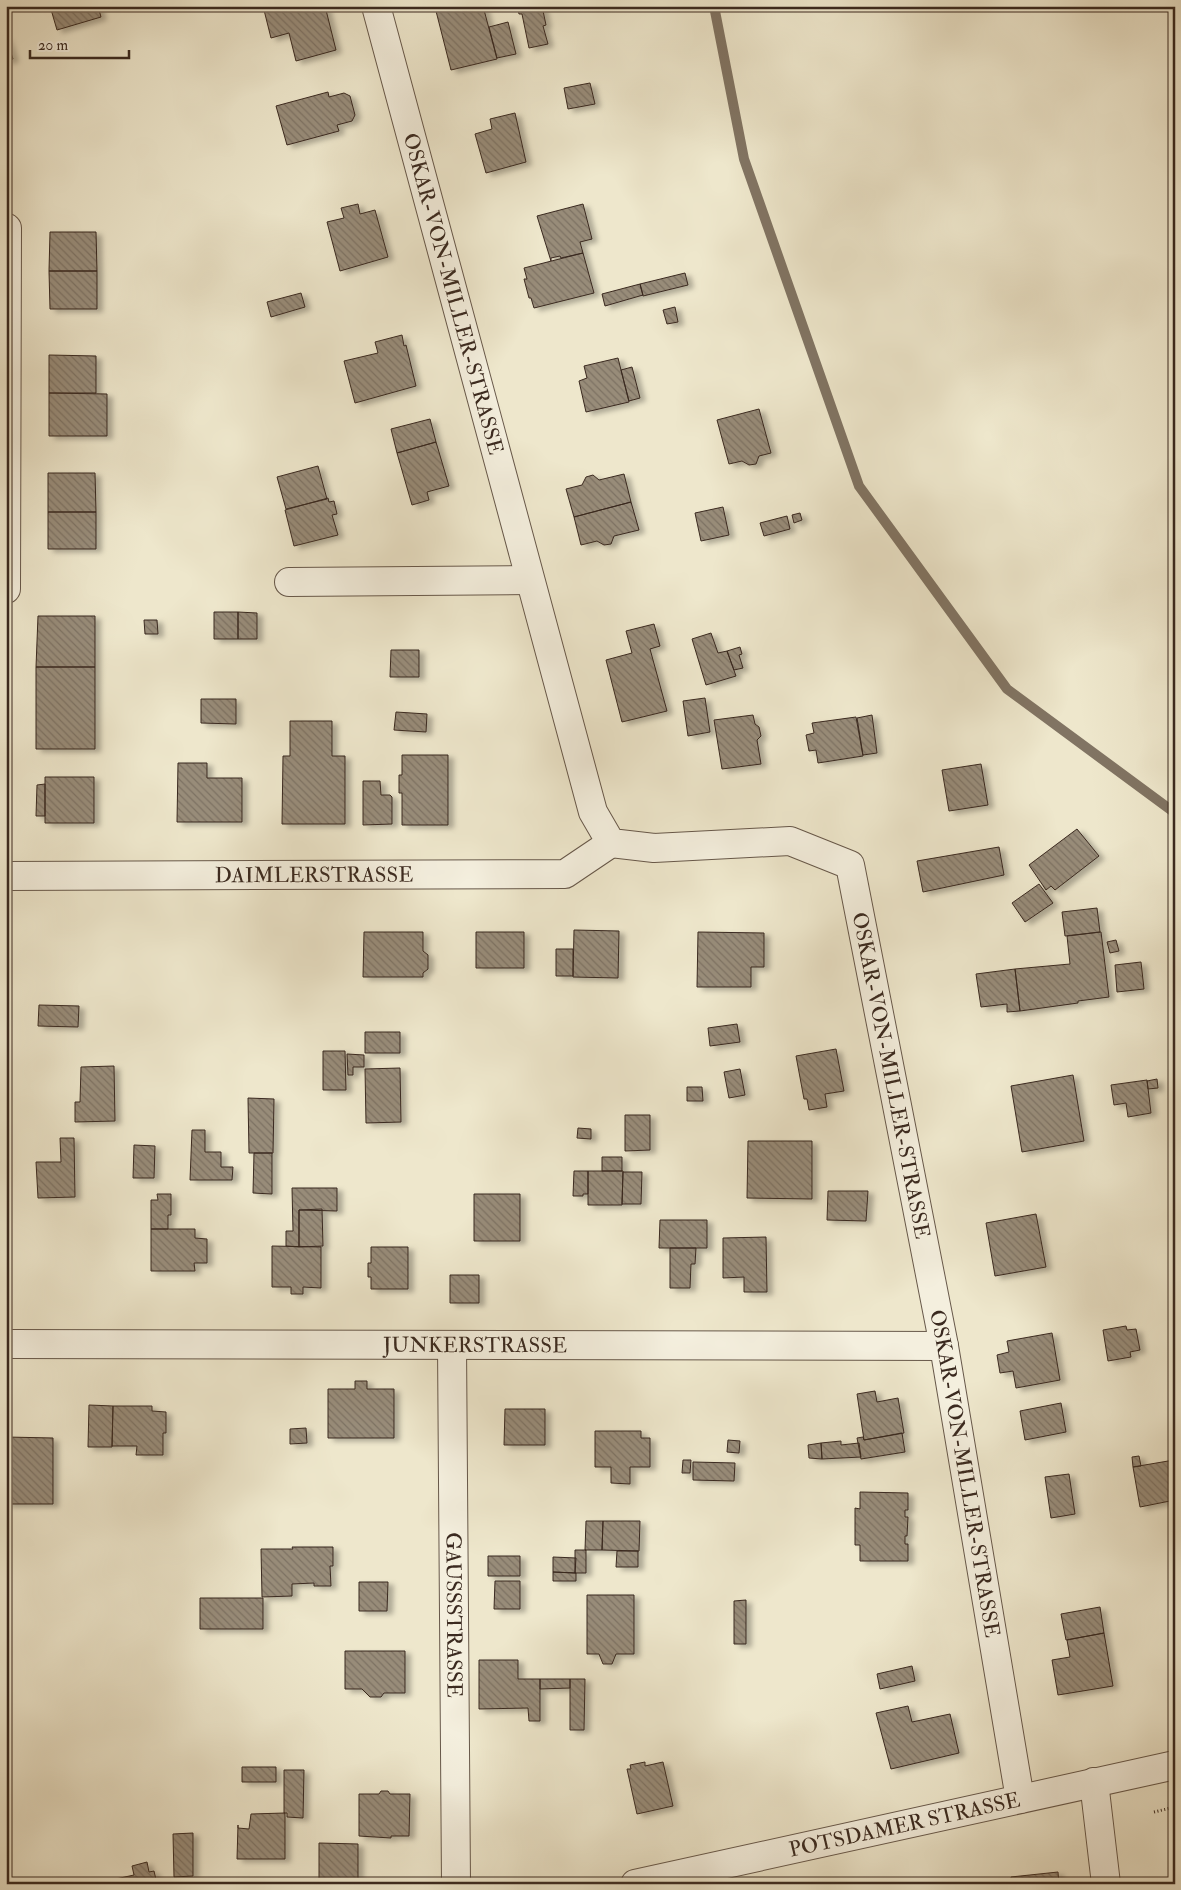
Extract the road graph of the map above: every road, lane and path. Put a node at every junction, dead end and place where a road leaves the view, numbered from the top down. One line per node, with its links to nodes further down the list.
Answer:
1 (376, 6): 3 (street, OSKAR-VON-MILLER-STRASSE)
2 (8, 228): 5 (street)
3 (529, 580): 4 (street); 6 (street, OSKAR-VON-MILLER-STRASSE)
4 (289, 582)
5 (6, 589)
6 (611, 843): 7 (street, DAIMLERSTRASSE); 10 (street, OSKAR-VON-MILLER-STRASSE)
7 (6, 876)
8 (6, 1344): 9 (street, JUNKERSTRASSE)
9 (452, 1345): 10 (street, JUNKERSTRASSE); 17 (street, GAUSSSTRASSE)
10 (944, 1346): 13 (street, OSKAR-VON-MILLER-STRASSE)
11 (1175, 1765): 12 (street, POTSDAMER STRASSE)
12 (1094, 1782): 13 (street, POTSDAMER STRASSE); 19 (street)
13 (1020, 1799): 16 (street, POTSDAMER STRASSE)
14 (1175, 1807): 15 (path)
15 (1154, 1812)
16 (731, 1874): 18 (street, POTSDAMER STRASSE)
17 (456, 1884)
18 (635, 1884)
19 (1106, 1884)

